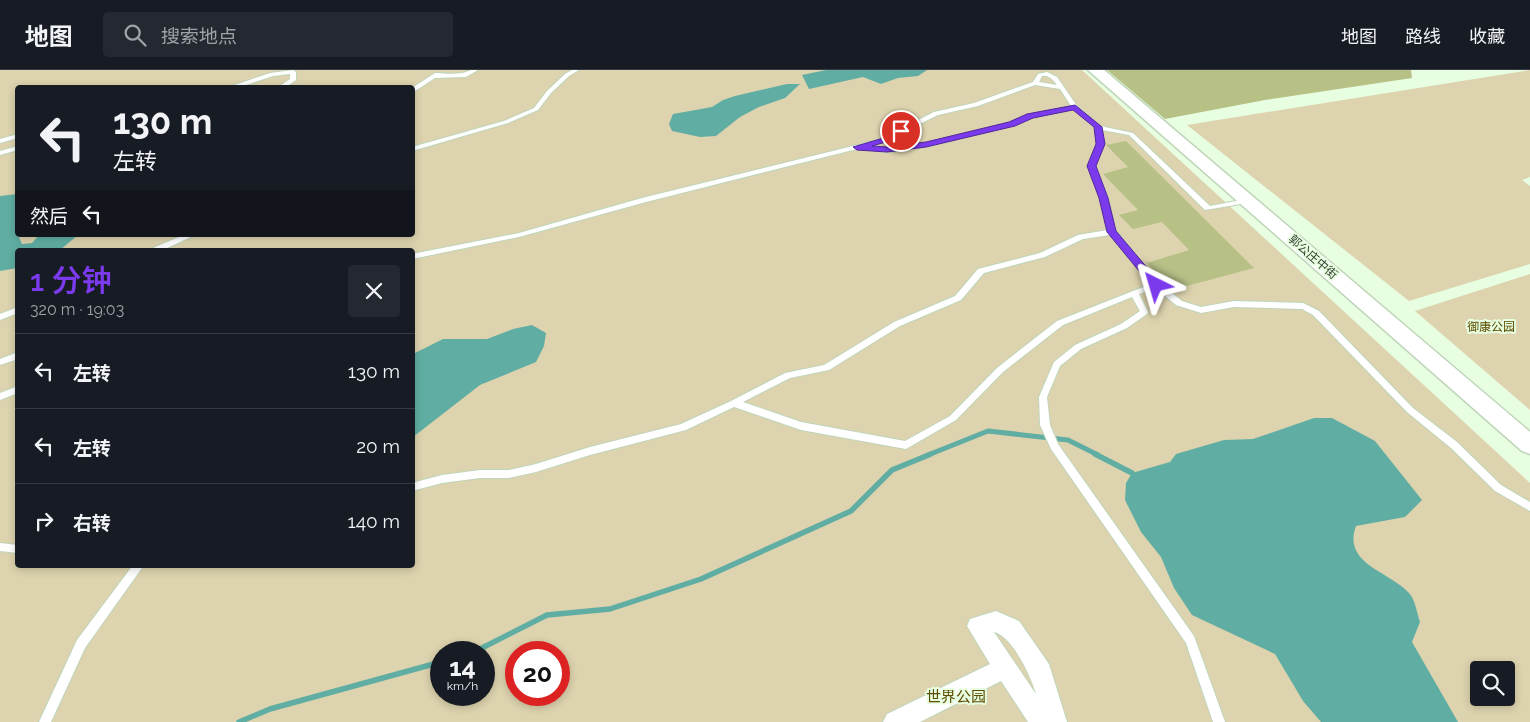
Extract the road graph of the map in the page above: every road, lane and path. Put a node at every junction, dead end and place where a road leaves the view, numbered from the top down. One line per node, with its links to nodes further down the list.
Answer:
1 (444, 70): 6 (lane)
2 (476, 70): 6 (lane)
3 (576, 70): 17 (lane)
4 (1095, 70): 20 (street, 郭公庄中街)
5 (1044, 72): 7 (lane); 10 (lane)
6 (434, 76): 11 (lane)
7 (1035, 84): 10 (lane); 16 (lane)
8 (238, 85): 9 (lane)
9 (285, 85)
10 (1062, 88): 12 (lane)
11 (415, 89)
12 (1075, 107): 13 (lane); 16 (lane)
13 (1098, 127): 20 (lane); 21 (lane)
14 (15, 137): 15 (lane)
15 (0, 141)
16 (857, 147): 24 (lane)
17 (415, 148)
18 (15, 149): 19 (lane)
19 (0, 153)
20 (1247, 201): 34 (street, 郭公庄中街)
21 (1112, 232): 25 (lane); 33 (lane)
22 (186, 237): 23 (lane)
23 (161, 248)
24 (415, 256)
25 (1156, 285): 26 (lane); 36 (lane)
26 (1134, 293): 33 (lane); 45 (lane)
27 (15, 311): 28 (lane)
28 (0, 317)
29 (15, 356): 30 (lane)
30 (0, 362)
31 (15, 390): 32 (lane)
32 (0, 397)
33 (734, 403): 35 (lane)
34 (1530, 445)
35 (415, 486)
36 (1530, 507)
37 (0, 547): 38 (lane)
38 (15, 549)
39 (137, 568): 41 (lane)
40 (1005, 668): 42 (street); 43 (street); 44 (street)
41 (45, 722)
42 (895, 722)
43 (1041, 722)
44 (1055, 722)
45 (1219, 722)

